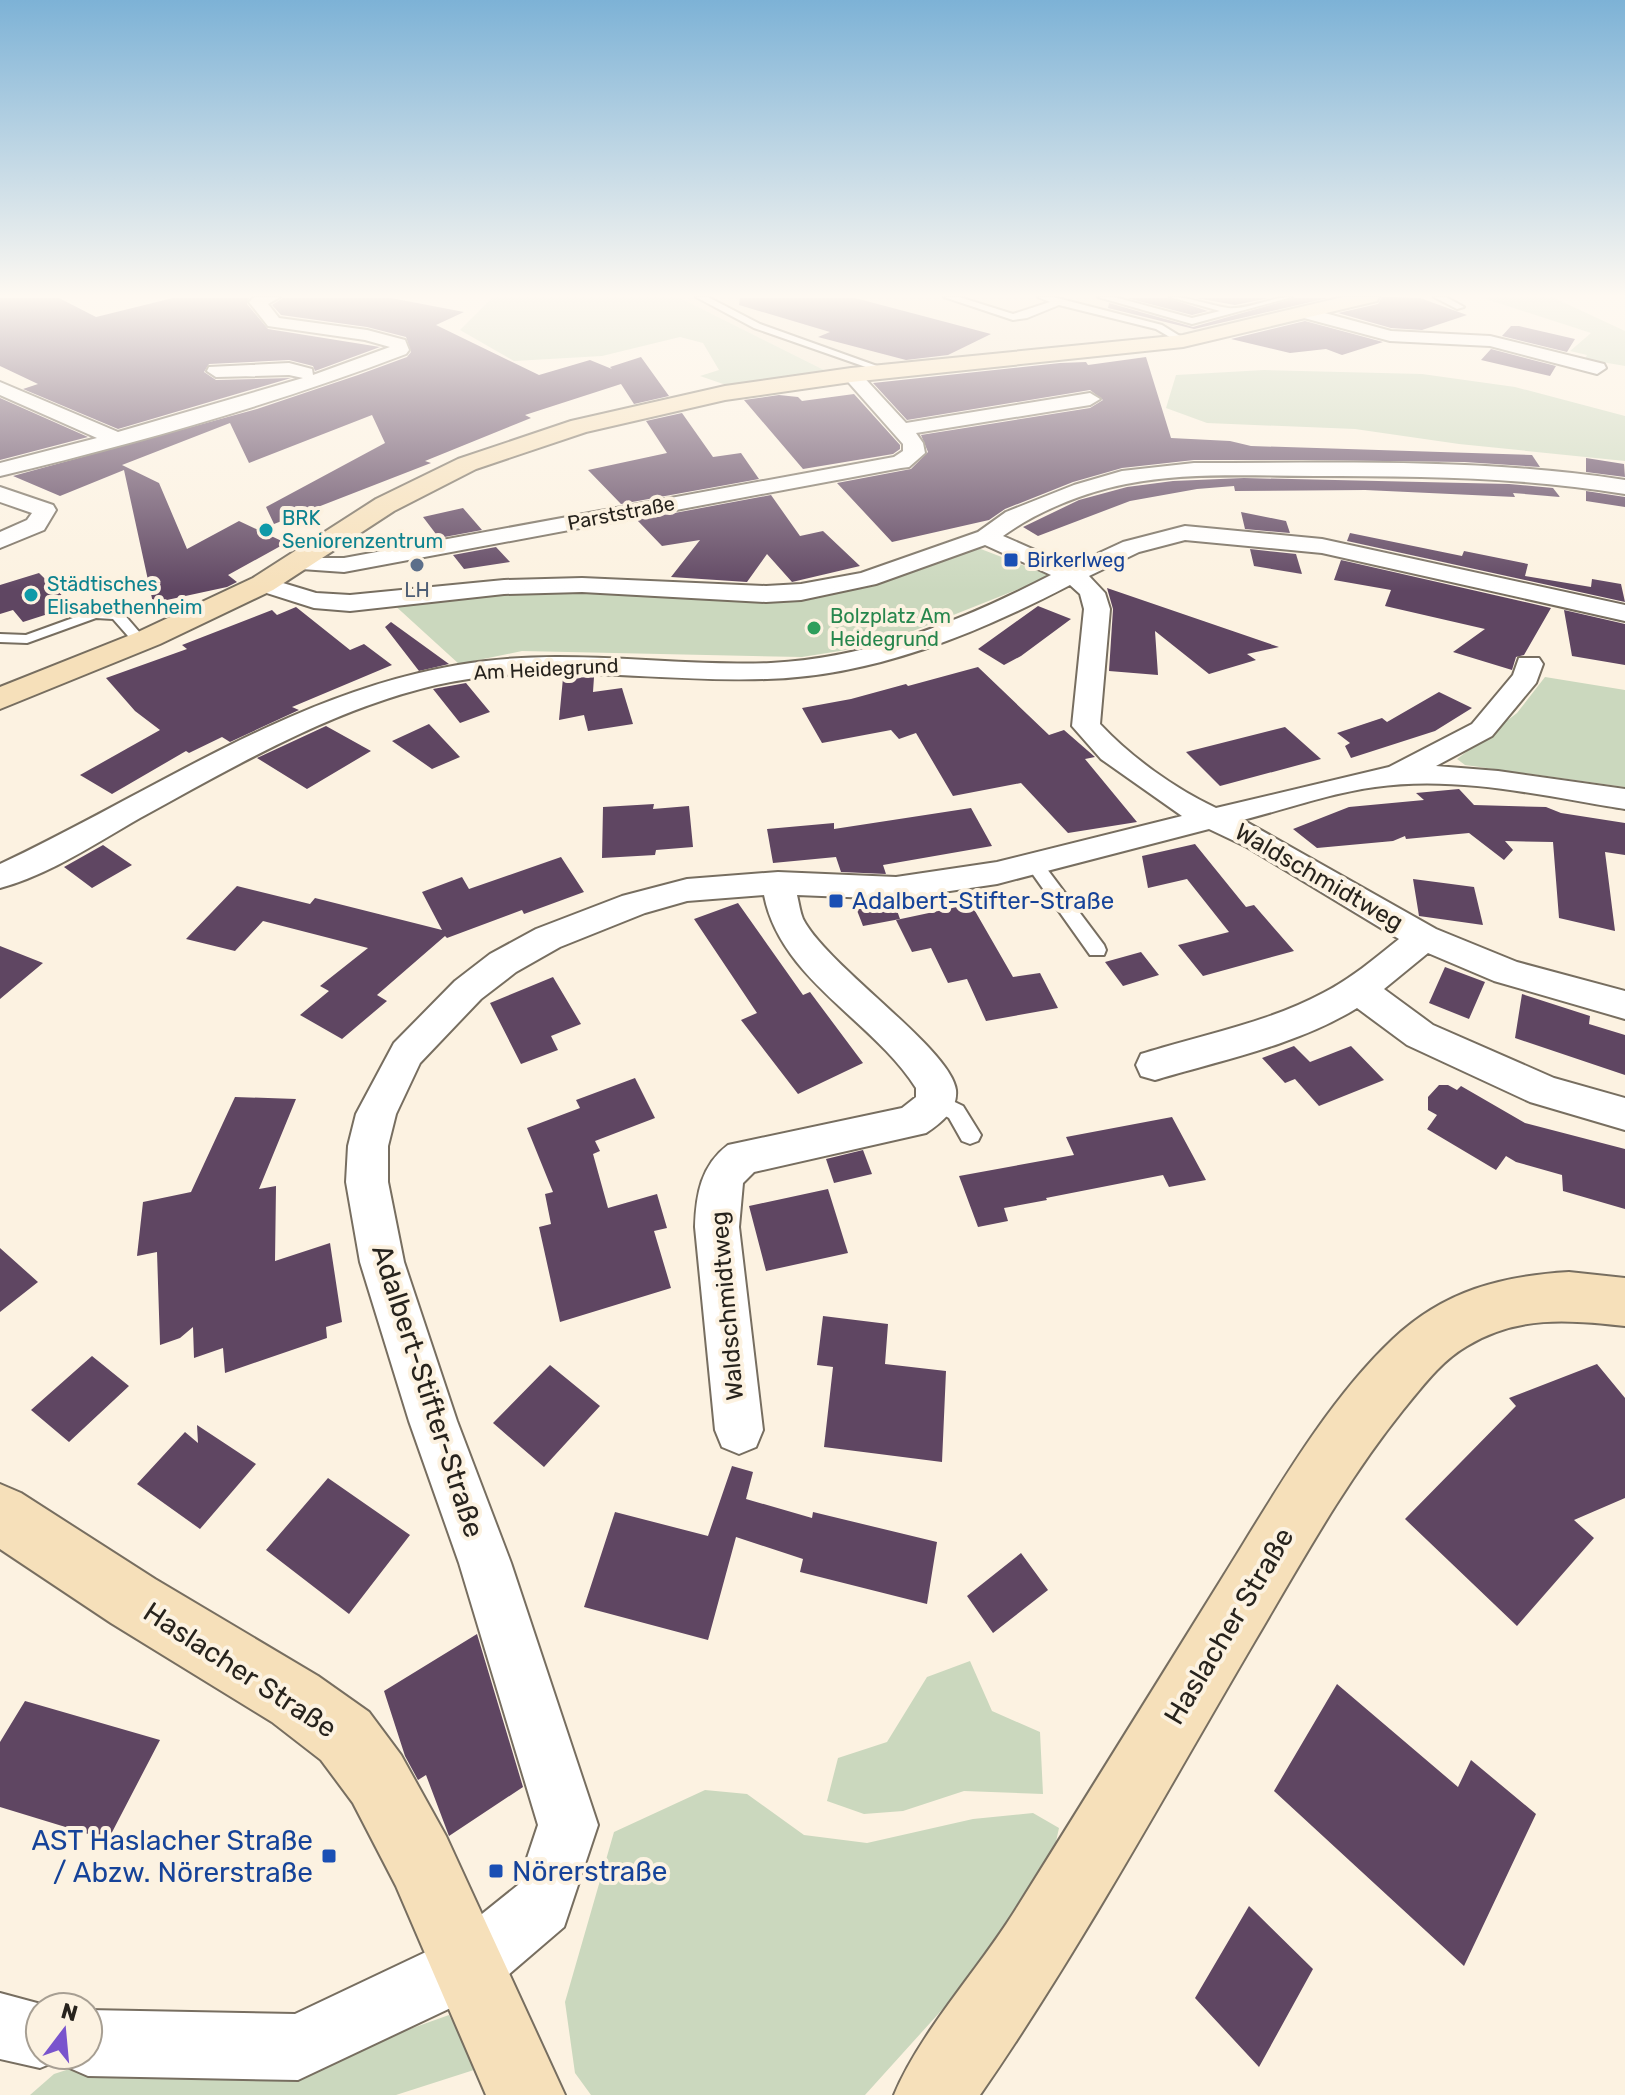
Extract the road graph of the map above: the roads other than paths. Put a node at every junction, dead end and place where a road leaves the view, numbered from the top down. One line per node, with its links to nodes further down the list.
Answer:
1 (16, 395): 7 (street)
2 (263, 395): 7 (street)
3 (717, 395): 13 (street)
4 (868, 395): 6 (street, Parststraße)
5 (1090, 399): 6 (street)
6 (899, 430): 13 (street, Parststraße)
7 (117, 439): 8 (street)
8 (0, 470)
9 (1625, 487): 11 (street)
10 (0, 494): 12 (street)
11 (986, 537): 14 (street); 15 (street)
12 (0, 541)
13 (296, 563): 15 (street)
14 (1071, 575): 16 (street); 23 (street); 25 (street, Am Heidegrund)
15 (263, 584): 18 (street)
16 (1625, 613)
17 (0, 638): 18 (lane)
18 (140, 641): 20 (street)
19 (1529, 664): 21 (street, Adalbert-Stifter-Straße)
20 (0, 699)
21 (1397, 775): 22 (street, Adalbert-Stifter-Straße); 23 (street, Adalbert-Stifter-Straße)
22 (1625, 799)
23 (1213, 817): 24 (street, Adalbert-Stifter-Straße); 27 (street, Waldschmidtweg)
24 (1035, 865): 26 (street, Adalbert-Stifter-Straße); 28 (lane)
25 (0, 877)
26 (778, 883): 32 (street); 38 (street, Adalbert-Stifter-Straße)
27 (1424, 938): 29 (street, Waldschmidtweg); 30 (street, Waldschmidtweg)
28 (1097, 950)
29 (1358, 989): 31 (street, Waldschmidtweg); 33 (street)
30 (1625, 1005)
31 (1155, 1065)
32 (936, 1101): 34 (lane); 36 (street, Waldschmidtweg)
33 (1625, 1114)
34 (970, 1135)
35 (1625, 1302): 43 (street, Haslacher Straße)
36 (739, 1430)
37 (0, 1514): 38 (street, Haslacher Straße)
38 (470, 1965): 41 (street); 42 (street, Haslacher Straße)
39 (0, 2026): 40 (street)
40 (24, 2031)
41 (104, 2043)
42 (526, 2095)
43 (933, 2095)

